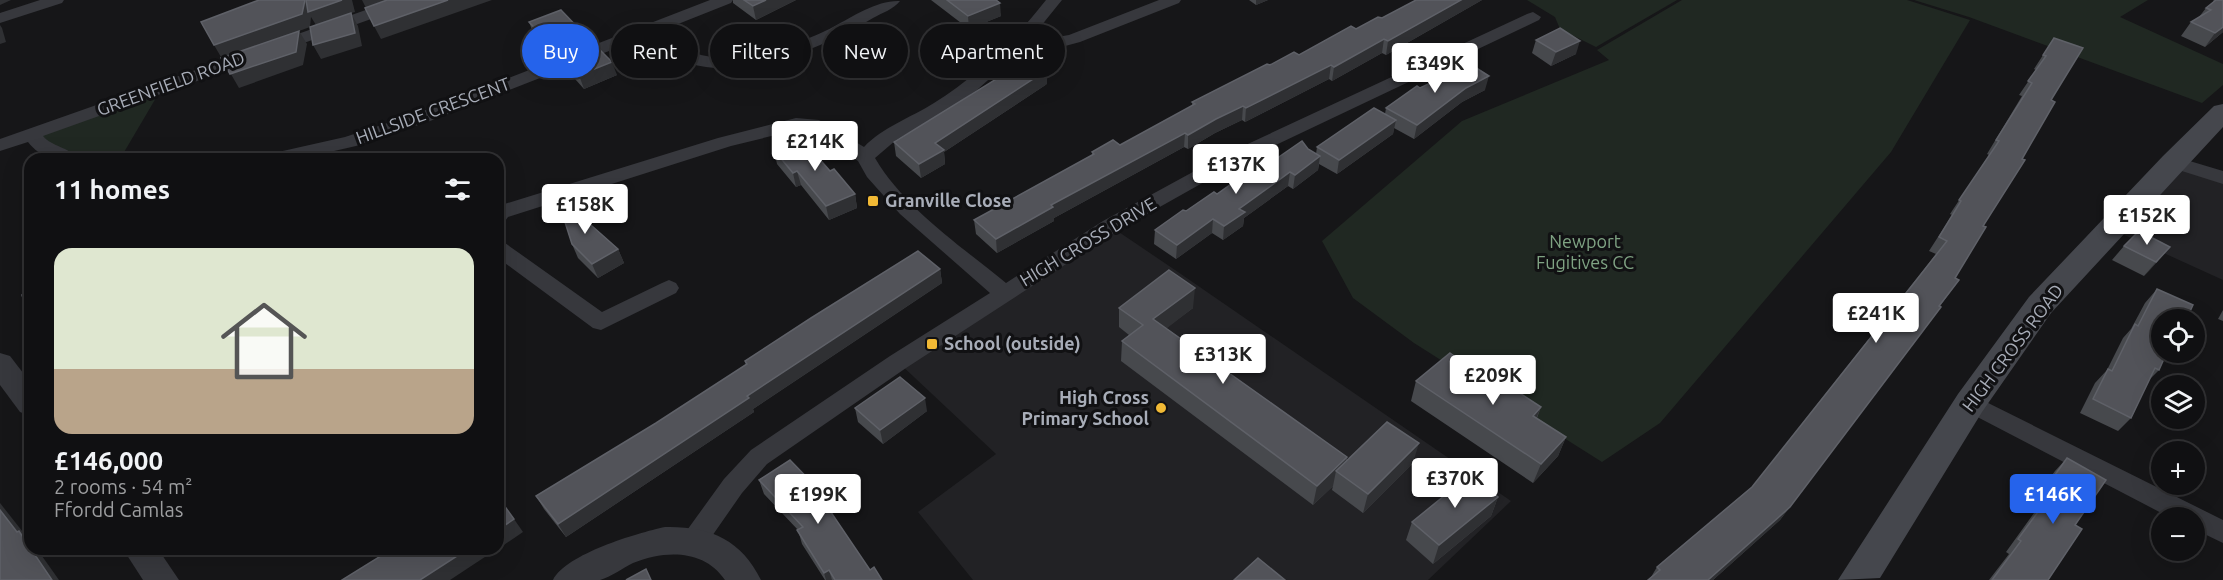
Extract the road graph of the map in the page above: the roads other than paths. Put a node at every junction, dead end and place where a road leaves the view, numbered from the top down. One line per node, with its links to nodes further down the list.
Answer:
1 (56, 0): 8 (street)
2 (410, 0): 16 (street, GREENFIELD ROAD)
3 (725, 0): 9 (street, HILLSIDE CRESCENT)
4 (1054, 0): 10 (street)
5 (1173, 0): 11 (street)
6 (892, 1): 13 (street)
7 (1533, 17): 26 (street, HIGH CROSS DRIVE)
8 (0, 18)
9 (665, 24)
10 (1036, 24)
11 (1065, 41)
12 (611, 45): 19 (street, HILLSIDE CRESCENT)
13 (698, 60)
14 (982, 78): 20 (street)
15 (2223, 112): 21 (main road, HIGH CROSS ROAD)
16 (32, 134): 17 (street, GREENFIELD ROAD); 18 (street)
17 (0, 146)
18 (55, 153)
19 (299, 153)
20 (865, 158): 23 (street); 26 (street)
21 (2173, 162): 22 (street); 29 (main road, HIGH CROSS ROAD)
22 (2223, 178)
23 (504, 211)
24 (504, 252): 25 (street)
25 (669, 288)
26 (1004, 293): 31 (street, HIGH CROSS DRIVE)
27 (0, 364): 28 (street)
28 (24, 396)
29 (1970, 402): 30 (street); 36 (main road, HIGH CROSS ROAD)
30 (2223, 532)
31 (694, 541): 34 (street); 35 (street)
32 (143, 555): 33 (street)
33 (162, 580)
34 (570, 580)
35 (744, 580)
36 (1856, 580)

